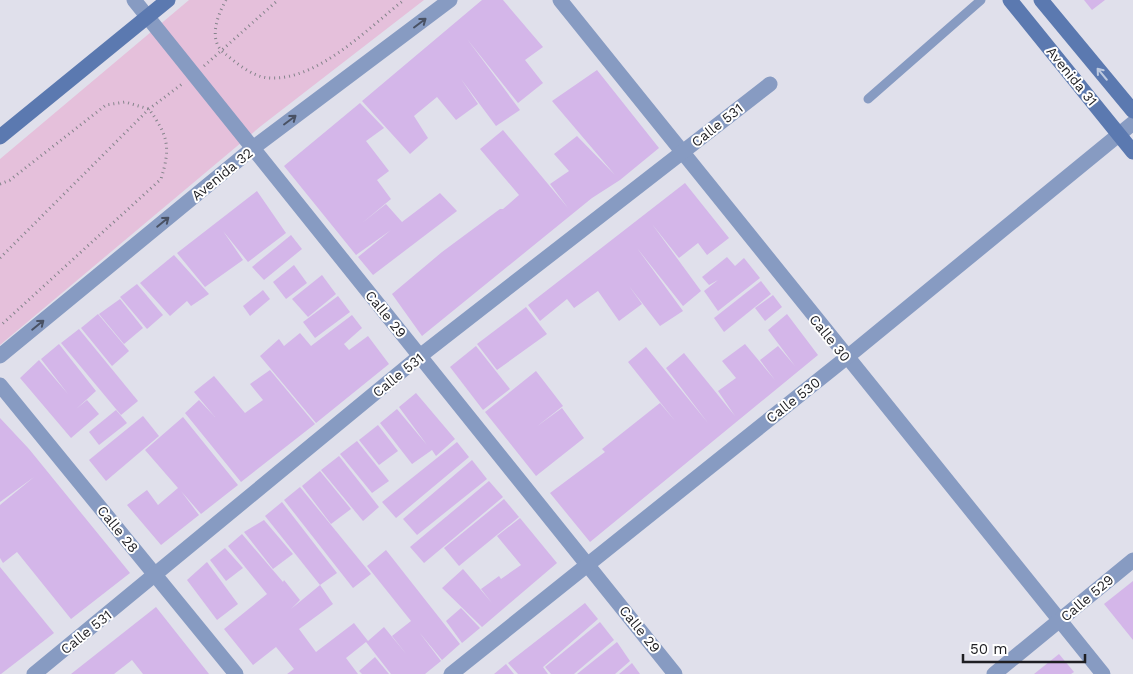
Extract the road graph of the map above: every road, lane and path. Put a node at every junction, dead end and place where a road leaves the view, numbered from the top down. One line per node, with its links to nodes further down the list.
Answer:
1 (134, 0): 11 (street, Calle 29)
2 (168, 0): 11 (main road)
3 (226, 0): 12 (path)
4 (278, 0): 12 (path)
5 (404, 0): 12 (path)
6 (450, 0): 21 (street, Avenida 32, one-way to 6)
7 (560, 0): 22 (street, Calle 30)
8 (982, 0): 15 (lane)
9 (1010, 0): 19 (main road, Avenida 31)
10 (1041, 0): 17 (main road, Avenida 31, one-way to 10)
11 (147, 16): 13 (street, Calle 29); 20 (main road)
12 (221, 50): 13 (path)
13 (194, 75): 16 (path); 21 (street, Calle 29)
14 (770, 84): 22 (street, Calle 531)
15 (868, 100)
16 (150, 109): 24 (path); 25 (path); 26 (path)
17 (1133, 111)
18 (1133, 123): 19 (street, Calle 530)
19 (1119, 134): 23 (main road, Avenida 31); 29 (street, Calle 530)
20 (0, 137)
21 (253, 148): 27 (street, Avenida 32, one-way to 21); 28 (street, Calle 29)
22 (682, 152): 28 (street, Calle 531); 29 (street, Calle 30)
23 (1133, 152)
24 (0, 184)
25 (0, 258)
26 (0, 326)
27 (0, 356)
28 (420, 356): 32 (street, Calle 29); 33 (street, Calle 531)
29 (846, 358): 32 (street, Calle 530); 34 (street, Calle 30)
30 (0, 385): 33 (street, Calle 28)
31 (1133, 560): 34 (street, Calle 529)
32 (586, 563): 37 (street, Calle 530); 38 (street, Calle 29)
33 (156, 576): 35 (street, Calle 531); 36 (street, Calle 28)
34 (1060, 621): 39 (street, Calle 529); 40 (street, Calle 30)
35 (34, 674)
36 (236, 674)
37 (451, 674)
38 (675, 674)
39 (994, 674)
40 (1103, 674)

